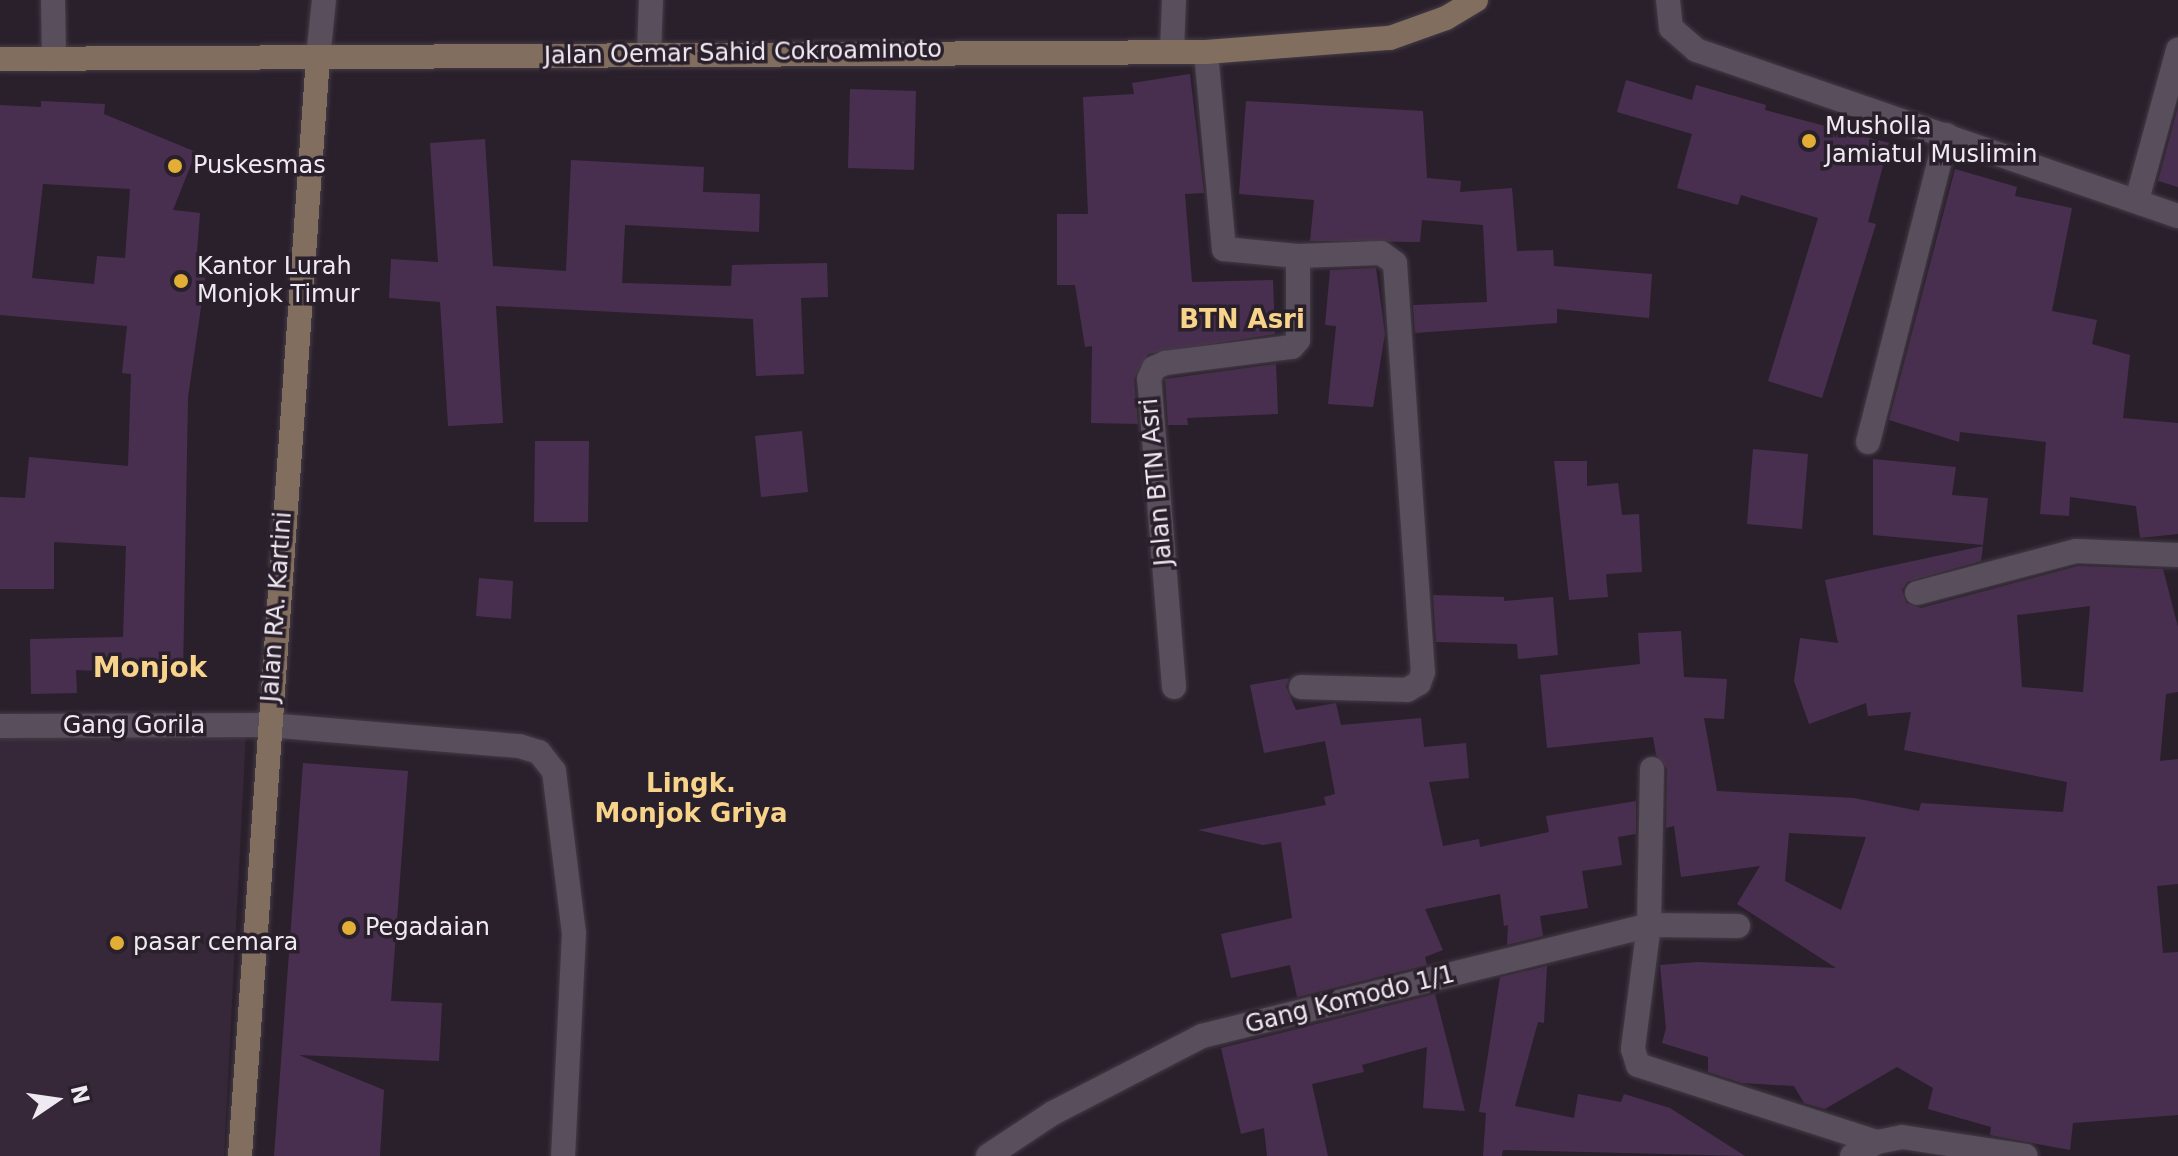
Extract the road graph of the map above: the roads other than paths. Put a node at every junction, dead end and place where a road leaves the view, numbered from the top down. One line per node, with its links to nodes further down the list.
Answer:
1 (53, 0): 13 (street)
2 (324, 0): 11 (street)
3 (651, 0): 10 (street)
4 (1174, 0): 8 (street)
5 (1476, 0): 9 (street, Jalan Oemar Sahid Cokroaminoto)
6 (1668, 0): 14 (street)
7 (2178, 50): 15 (street)
8 (1172, 51): 9 (street, Jalan Oemar Sahid Cokroaminoto); 10 (street, Jalan Oemar Sahid Cokroaminoto)
9 (1206, 52): 17 (street)
10 (649, 54): 11 (street, Jalan Oemar Sahid Cokroaminoto)
11 (318, 58): 13 (street, Jalan Oemar Sahid Cokroaminoto); 23 (street, Jalan RA. Kartini)
12 (0, 59): 13 (street, Jalan Oemar Sahid Cokroaminoto)
13 (54, 59)
14 (1946, 135): 15 (street); 18 (street)
15 (2137, 200): 16 (street)
16 (2178, 216)
17 (1298, 256): 21 (street, Jalan BTN Asri); 22 (street)
18 (1868, 442)
19 (2178, 555): 20 (street)
20 (1917, 593)
21 (1174, 687)
22 (1301, 687)
23 (268, 725): 24 (street, Gang Gorila); 29 (street, Jalan RA. Kartini); 30 (street, Gang Gorila)
24 (0, 726)
25 (1652, 769): 26 (street)
26 (1649, 925): 27 (street, Gang Komodo 1/1); 28 (street); 31 (street, Gang Komodo 1/1)
27 (1738, 926)
28 (1877, 1142): 32 (street); 33 (street)
29 (240, 1156)
30 (563, 1156)
31 (988, 1156)
32 (1852, 1156)
33 (2026, 1156)

